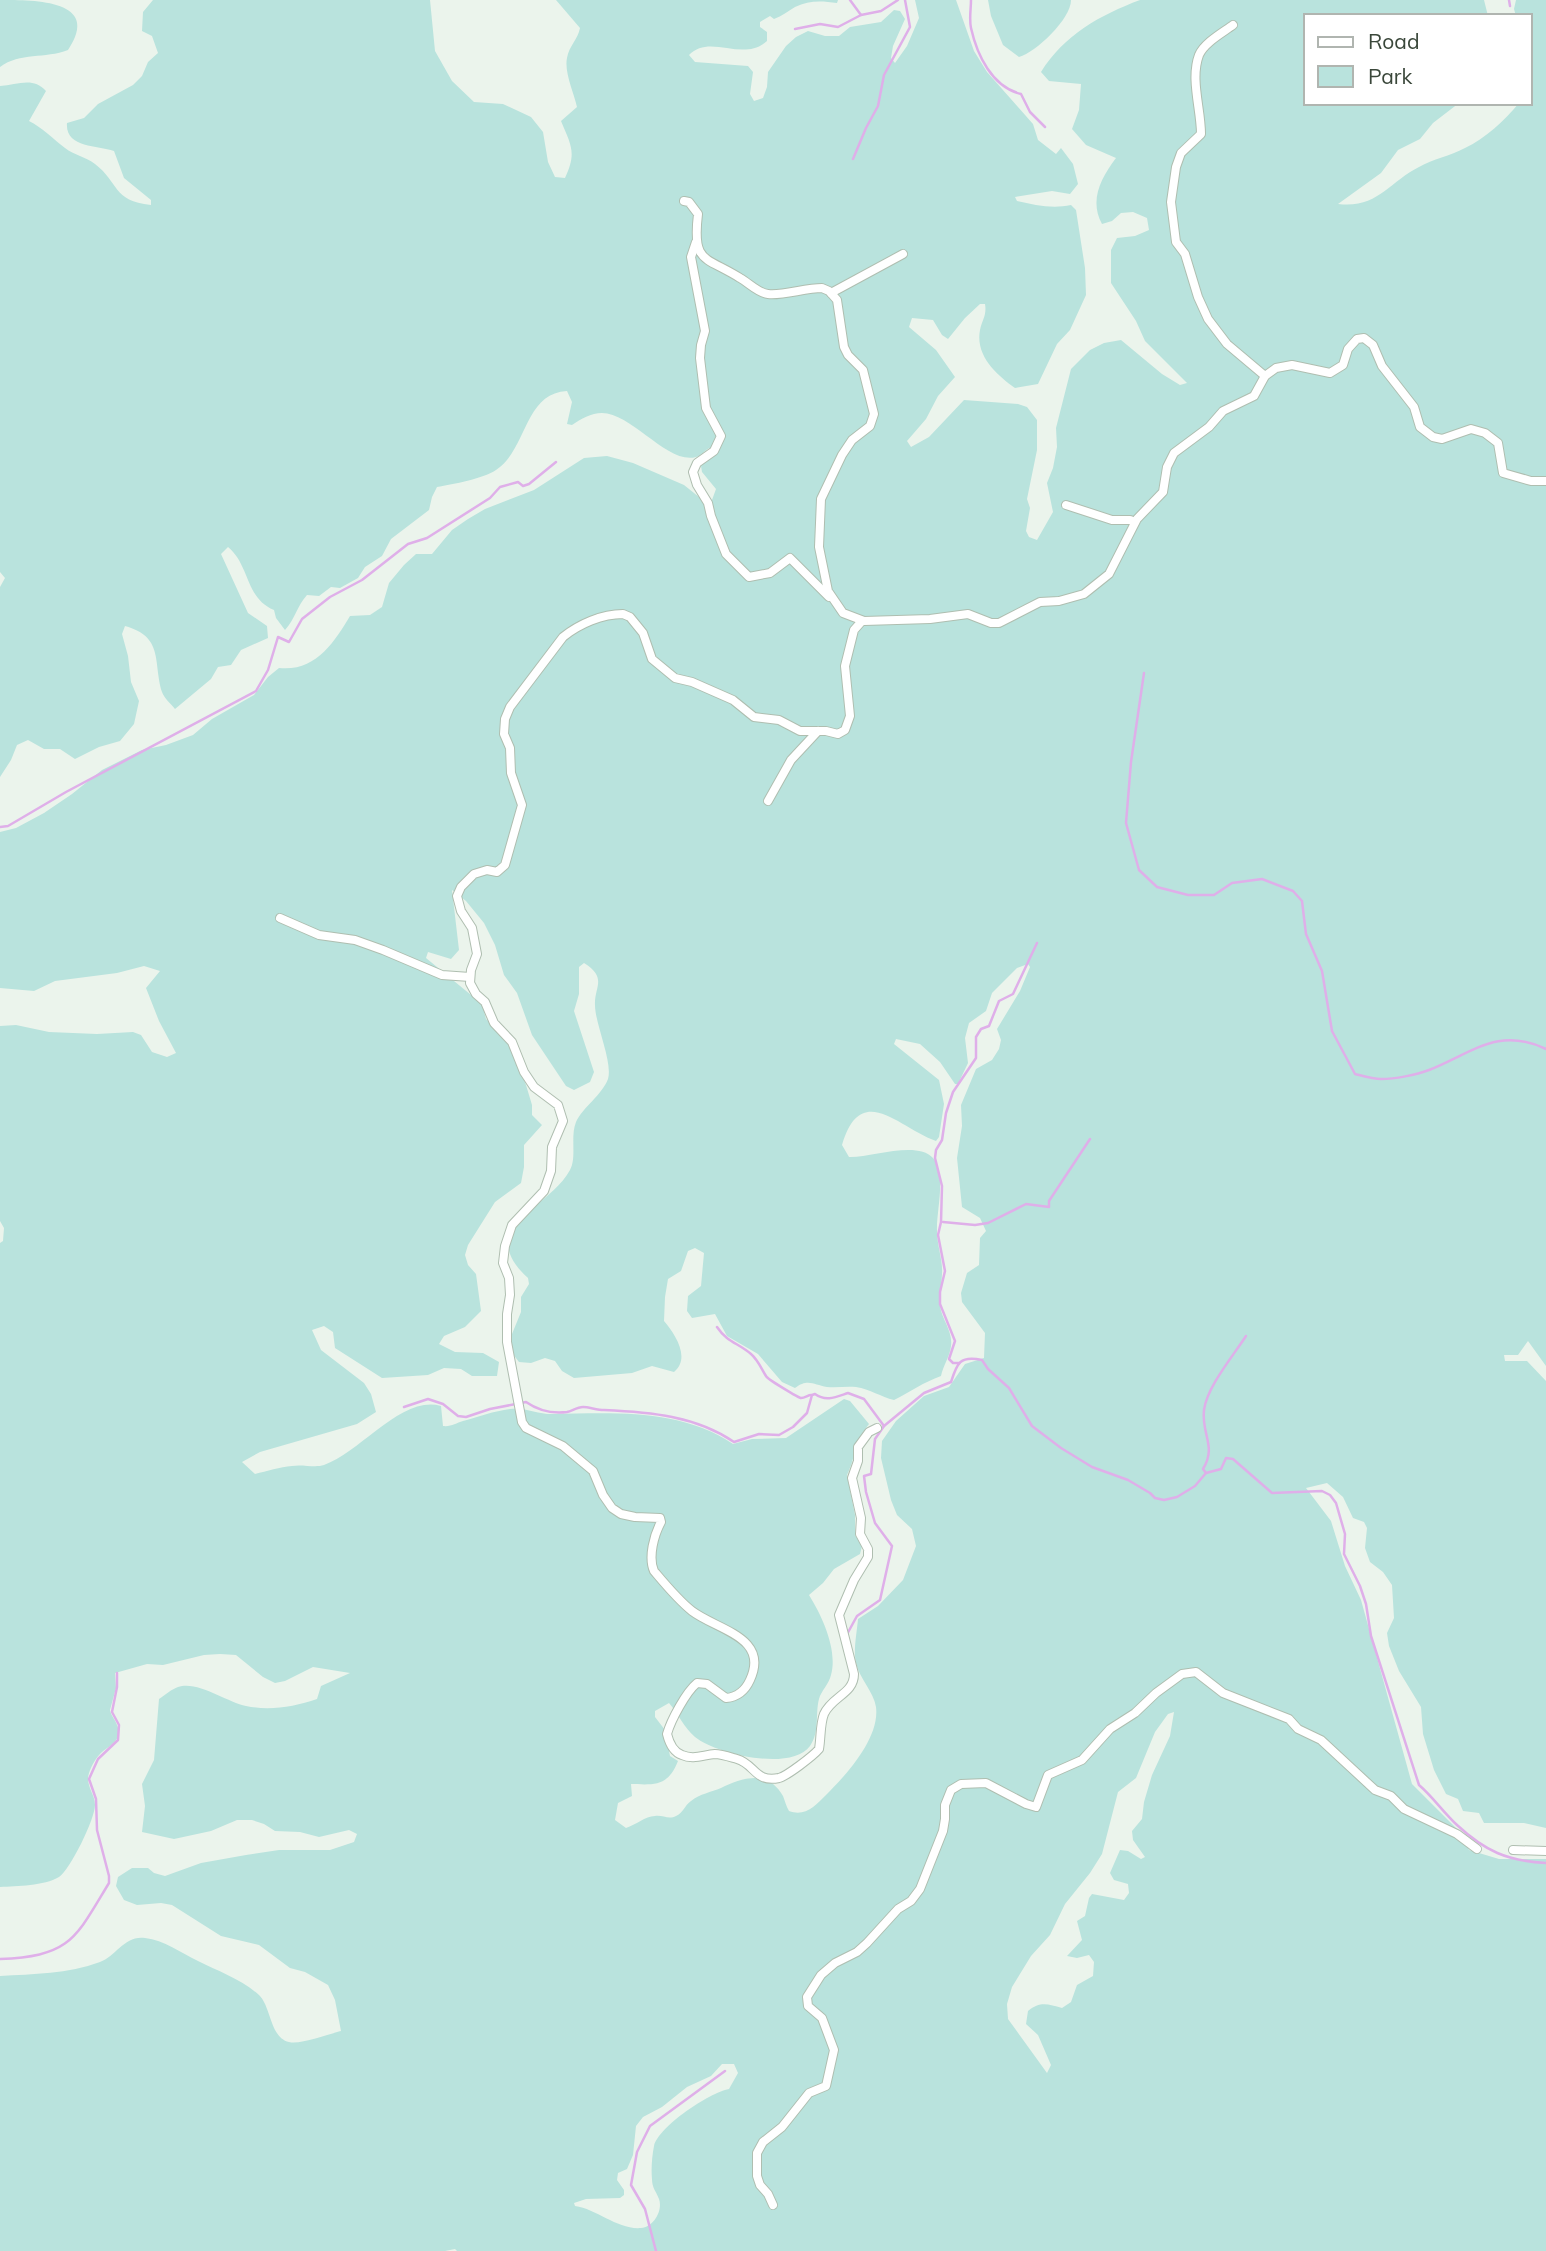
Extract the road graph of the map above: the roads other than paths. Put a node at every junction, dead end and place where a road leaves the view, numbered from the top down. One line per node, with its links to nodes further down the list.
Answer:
1 (1233, 25): 6 (street)
2 (684, 201): 3 (street)
3 (696, 241): 5 (street); 10 (street)
4 (903, 254): 5 (street)
5 (831, 293): 10 (street)
6 (1265, 376): 7 (street); 9 (street)
7 (1546, 481)
8 (1066, 505): 9 (street)
9 (1135, 522): 11 (street)
10 (832, 599): 11 (street)
11 (862, 621): 12 (street)
12 (818, 731): 13 (street); 15 (street)
13 (768, 801)
14 (280, 918): 15 (street)
15 (470, 976): 16 (street)
16 (877, 1428)
17 (1476, 1849): 20 (street)
18 (1513, 1850): 19 (street)
19 (1546, 1851)
20 (773, 2204)

